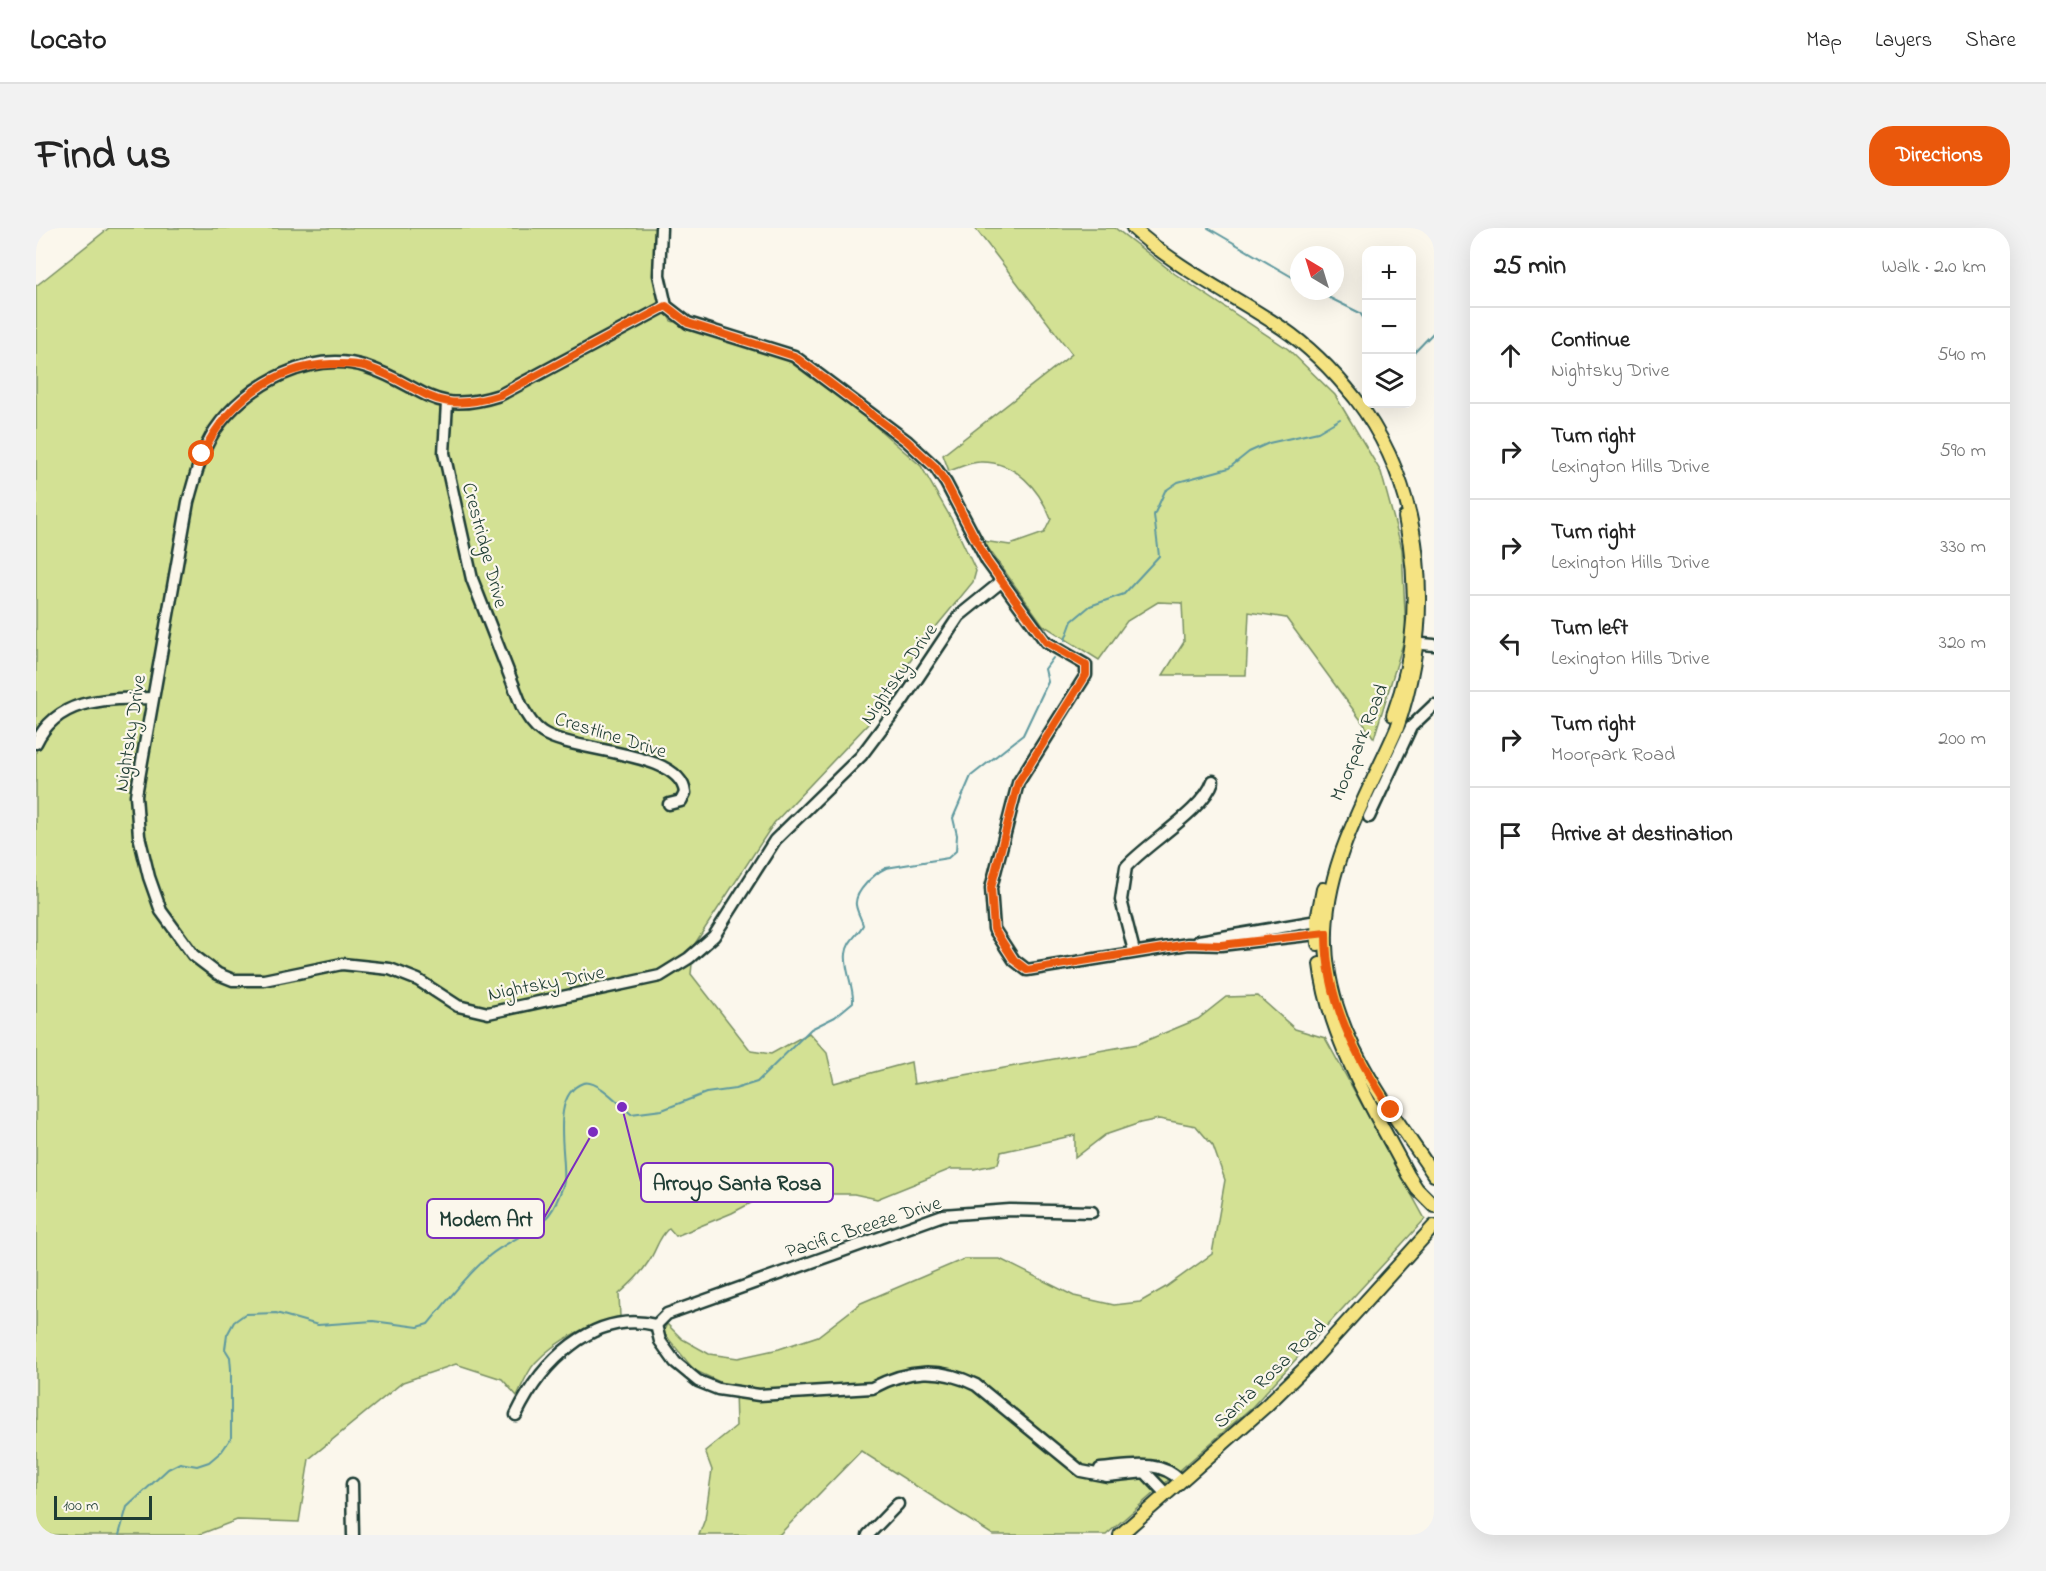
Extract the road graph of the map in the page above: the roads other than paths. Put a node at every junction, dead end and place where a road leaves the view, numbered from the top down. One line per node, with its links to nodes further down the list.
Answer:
1 (661, 228): 3 (street)
2 (1133, 228): 6 (main road, Moorpark Road)
3 (666, 306): 4 (street); 5 (street)
4 (447, 403): 8 (street, Crestridge Drive); 9 (street, Nightsky Drive)
5 (1001, 582): 9 (street, Nightsky Drive); 18 (street)
6 (1416, 644): 7 (street); 15 (main road, Moorpark Road)
7 (1434, 645)
8 (515, 692): 13 (street, Crestline Drive)
9 (152, 698): 11 (street)
10 (1434, 705): 14 (street)
11 (36, 743)
12 (1213, 781): 18 (street)
13 (669, 804)
14 (1369, 817)
15 (1322, 920): 16 (main road, Moorpark Road); 17 (street)
16 (1322, 933): 17 (street); 19 (main road, Moorpark Road); 20 (main road, Moorpark Road)
17 (1191, 944): 18 (street)
18 (1134, 951)
19 (1434, 1175)
20 (1434, 1206)
21 (1092, 1212): 23 (street, Pacific Breeze Drive)
22 (1434, 1226): 26 (main road, Santa Rosa Road)
23 (656, 1325): 24 (street); 25 (street)
24 (516, 1415)
25 (1071, 1463): 26 (street); 28 (street)
26 (1182, 1481): 28 (main road, Santa Rosa Road)
27 (352, 1484): 30 (street)
28 (1166, 1494): 32 (main road, Santa Rosa Road)
29 (898, 1504): 31 (street)
30 (353, 1535)
31 (868, 1535)
32 (1120, 1535)

